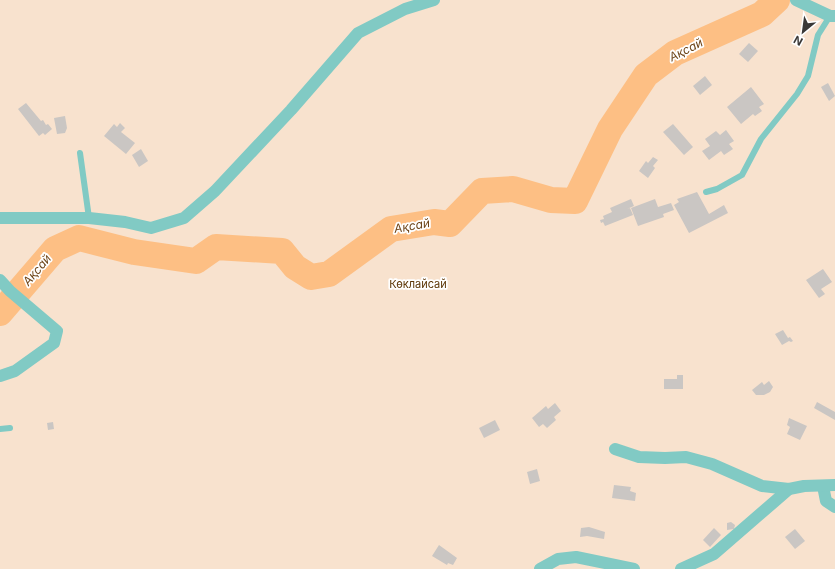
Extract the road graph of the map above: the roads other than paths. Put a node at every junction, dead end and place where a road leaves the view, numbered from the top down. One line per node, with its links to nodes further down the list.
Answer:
1 (434, 0): 7 (street)
2 (800, 1): 3 (street)
3 (833, 16): 5 (lane)
4 (80, 153): 7 (lane)
5 (706, 192)
6 (0, 218): 7 (street)
7 (88, 218)
8 (0, 280): 9 (street)
9 (0, 376)
10 (10, 428): 11 (lane)
11 (0, 429)
12 (615, 449): 14 (street)
13 (829, 485): 14 (street); 15 (street)
14 (789, 489): 18 (street)
15 (835, 506)
16 (540, 569): 17 (street)
17 (634, 569)
18 (681, 569)

